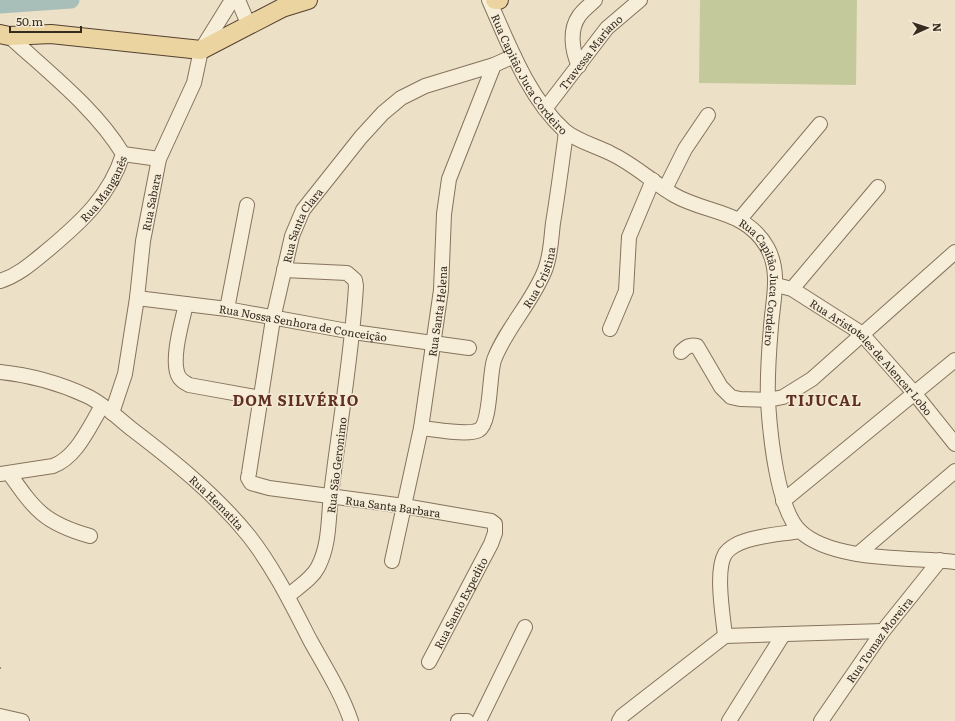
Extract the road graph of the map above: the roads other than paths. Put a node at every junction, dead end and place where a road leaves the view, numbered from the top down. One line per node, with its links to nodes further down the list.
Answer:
1 (232, 0): 11 (street, Rua Sabara)
2 (238, 0): 9 (street)
3 (308, 0): 9 (main road)
4 (489, 0): 12 (street, Rua Capitão Juca Cordeiro)
5 (495, 0): 6 (main road)
6 (500, 0)
7 (595, 0): 14 (street)
8 (640, 0): 14 (street, Travessa Mariano)
9 (249, 26): 11 (main road)
10 (5, 35): 11 (main road); 19 (street, Rua Manganês)
11 (201, 50): 20 (street, Rua Sabara)
12 (514, 56): 13 (street, Rua Santa Clara); 15 (street, Rua Capitão Juca Cordeiro)
13 (494, 65): 27 (street, Rua Santa Clara); 38 (street, Rua Santa Helena)
14 (578, 66): 15 (street, Travessa Mariano)
15 (545, 108): 18 (street, Rua Capitão Juca Cordeiro)
16 (708, 115): 23 (street)
17 (820, 124): 25 (street)
18 (566, 132): 21 (street, Rua Capitão Juca Cordeiro); 47 (street, Rua Cristina)
19 (123, 154): 20 (street); 28 (street, Rua Manganês)
20 (159, 159): 31 (street, Rua Sabara)
21 (653, 180): 23 (street, Rua Capitão Juca Cordeiro); 35 (street)
22 (878, 187): 30 (street)
23 (665, 189): 25 (street, Rua Capitão Juca Cordeiro)
24 (247, 205): 33 (street)
25 (740, 219): 29 (street, Rua Capitão Juca Cordeiro)
26 (955, 252): 37 (street)
27 (284, 270): 34 (street, Rua Santa Clara); 36 (street, Rua São Geronimo)
28 (0, 281)
29 (776, 285): 30 (street, Rua Aristoteles de Alencar Lobo); 45 (street, Rua Capitão Juca Cordeiro)
30 (792, 289): 37 (street, Rua Aristoteles de Alencar Lobo)
31 (137, 298): 32 (street, Rua Nossa Senhora de Conceição); 46 (street, Rua Sabara)
32 (186, 304): 33 (street, Rua Nossa Senhora de Conceição); 44 (street)
33 (227, 309): 34 (street, Rua Nossa Senhora de Conceição)
34 (273, 319): 36 (street, Rua Nossa Senhora de Conceição); 44 (street, Rua Santa Clara)
35 (610, 329)
36 (353, 332): 38 (street, Rua Nossa Senhora de Conceição); 52 (street, Rua São Geronimo)
37 (861, 333): 43 (street, Rua Aristoteles de Alencar Lobo); 45 (street)
38 (433, 343): 39 (street, Rua Nossa Senhora de Conceição); 47 (street, Rua Santa Helena)
39 (469, 348)
40 (681, 352): 45 (street)
41 (955, 360): 43 (street)
42 (0, 372): 46 (street, Rua Hematita)
43 (915, 394): 48 (street, Rua Aristoteles de Alencar Lobo); 53 (street)
44 (261, 398): 51 (street, Rua Santa Clara)
45 (768, 400): 53 (street, Rua Capitão Juca Cordeiro)
46 (107, 410): 50 (street, Rua Sabara); 62 (street, Rua Hematita)
47 (421, 428): 54 (street, Rua Santa Helena)
48 (955, 444)
49 (955, 471): 58 (street)
50 (4, 473): 56 (street)
51 (268, 488): 52 (street, Rua Santa Barbara)
52 (330, 497): 54 (street, Rua Santa Barbara); 62 (street, Rua São Geronimo)
53 (783, 501): 55 (street, Rua Capitão Juca Cordeiro)
54 (404, 506): 57 (street, Rua Santa Barbara); 60 (street, Rua Santa Helena)
55 (800, 531): 58 (street, Rua Capitão Juca Cordeiro); 66 (street)
56 (90, 536)
57 (491, 544): 67 (street, Rua Santo Expedito)
58 (858, 554): 59 (street, Rua Capitão Juca Cordeiro)
59 (940, 560): 61 (street, Rua Capitão Juca Cordeiro); 64 (street, Rua Tomaz Moreira)
60 (392, 561)
61 (955, 562)
62 (288, 596): 70 (street, Rua Hematita)
63 (525, 627): 73 (street)
64 (883, 631): 65 (street); 76 (street, Rua Tomaz Moreira)
65 (783, 634): 66 (street); 75 (street)
66 (725, 636): 74 (street)
67 (429, 662)
68 (0, 716): 69 (street)
69 (22, 721)
70 (351, 721)
71 (458, 721): 72 (street)
72 (467, 721)
73 (479, 721)
74 (619, 721)
75 (729, 721)
76 (821, 721)

